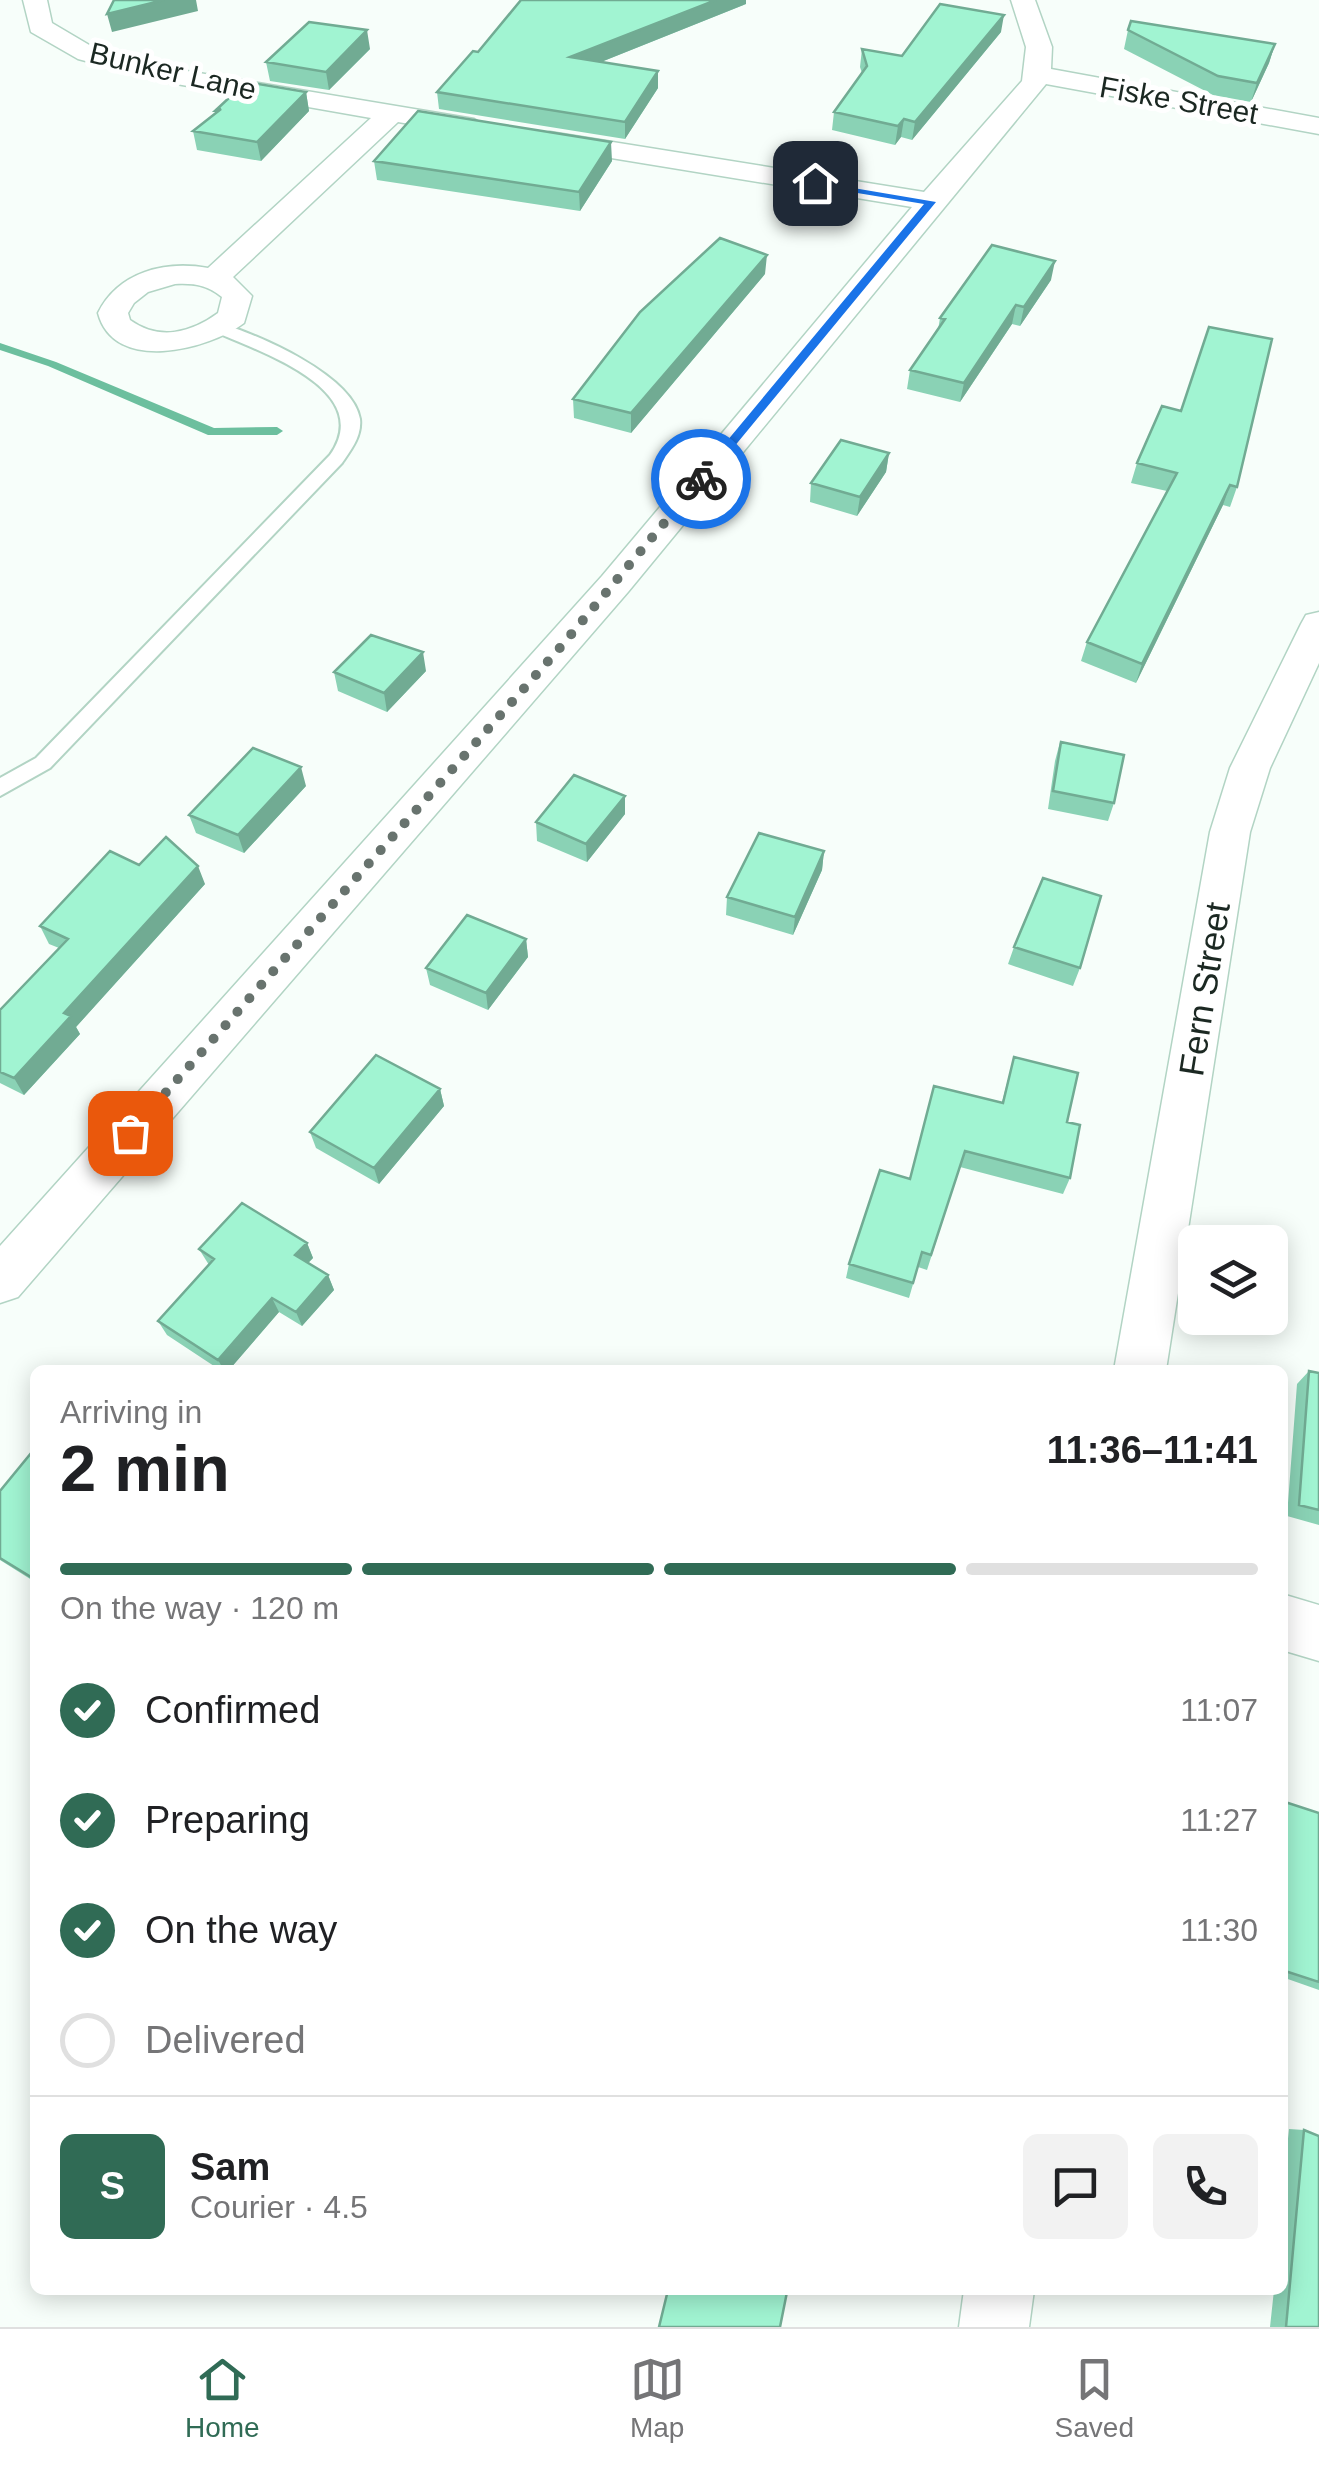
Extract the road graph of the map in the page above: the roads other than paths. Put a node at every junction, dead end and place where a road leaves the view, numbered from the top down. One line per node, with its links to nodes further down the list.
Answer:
1 (35, 0): 4 (street, Bunker Lane)
2 (1024, 0): 3 (street)
3 (1040, 75): 5 (street, Fiske Street); 6 (street)
4 (391, 114): 6 (street, Bunker Lane); 7 (street)
5 (1319, 126)
6 (931, 202): 11 (street)
7 (214, 278): 8 (street); 8 (street)
8 (219, 328): 10 (lane)
9 (1319, 624): 12 (street, Fern Street)
10 (0, 788)
11 (0, 1281)
12 (1141, 1365)
13 (1288, 1624): 14 (street)
14 (1319, 1633)
15 (998, 2295): 16 (street)
16 (994, 2327)

